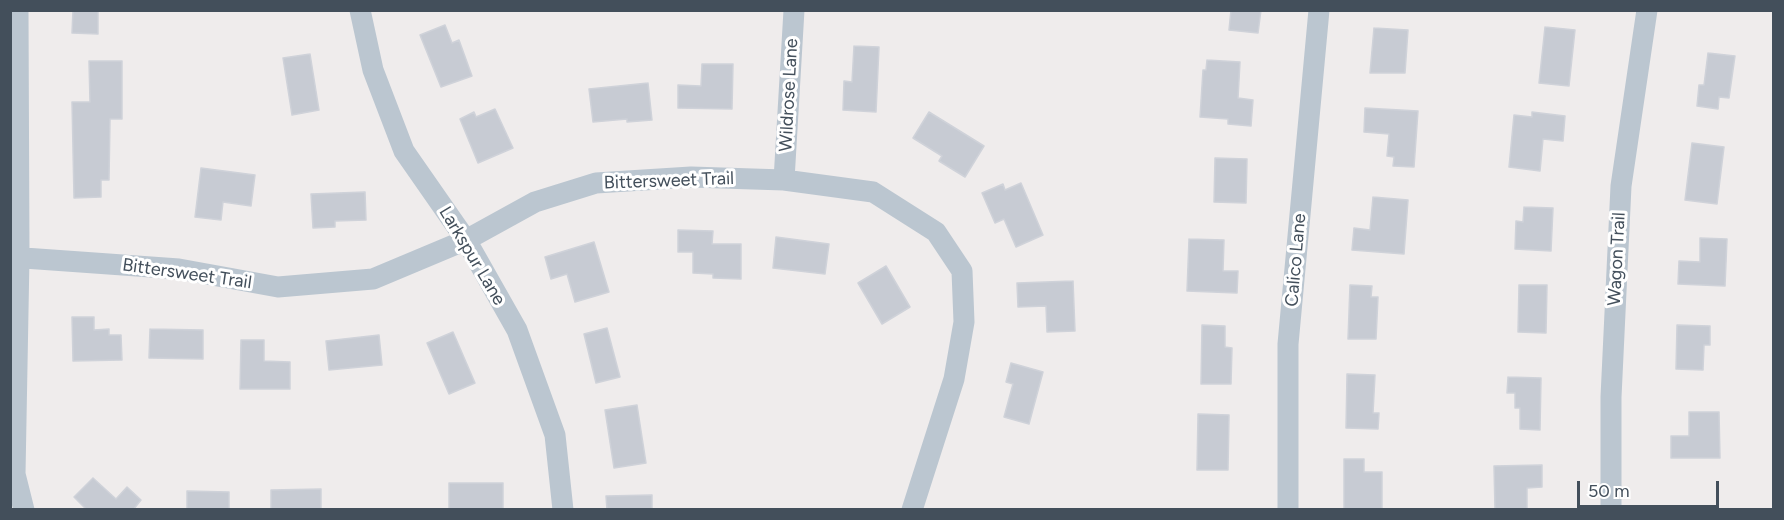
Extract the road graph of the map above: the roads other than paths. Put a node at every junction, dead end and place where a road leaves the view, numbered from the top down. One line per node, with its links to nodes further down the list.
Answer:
1 (18, 10): 8 (street)
2 (360, 10): 7 (street, Larkspur Lane)
3 (794, 10): 6 (street, Wildrose Lane)
4 (1319, 10): 12 (street, Calico Lane)
5 (1647, 10): 13 (street, Wagon Trail)
6 (784, 180): 7 (street, Bittersweet Trail); 11 (street, Bittersweet Trail)
7 (466, 240): 8 (street, Bittersweet Trail); 10 (street, Larkspur Lane)
8 (15, 257): 9 (street)
9 (24, 510)
10 (562, 510)
11 (912, 510)
12 (1288, 510)
13 (1611, 510)

